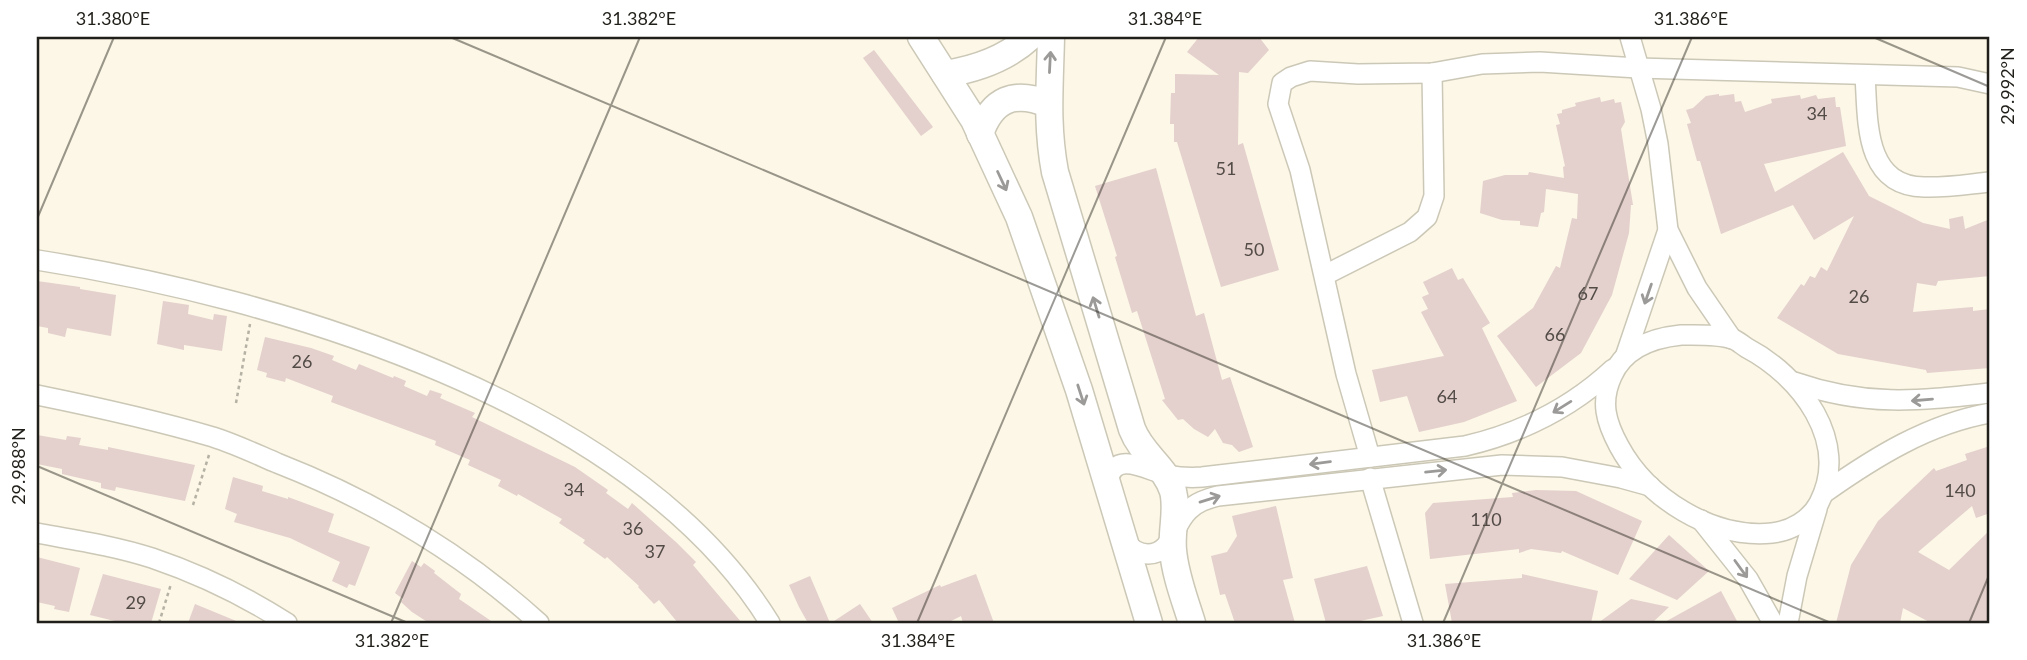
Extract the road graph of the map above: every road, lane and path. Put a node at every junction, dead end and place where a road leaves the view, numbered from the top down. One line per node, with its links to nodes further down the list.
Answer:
1 (921, 37): 7 (street)
2 (1030, 37): 7 (street)
3 (1051, 37): 10 (street, one-way to 3)
4 (1630, 37): 5 (street)
5 (1638, 68): 6 (street); 8 (street); 13 (street)
6 (1432, 73): 15 (street); 15 (street)
7 (945, 74): 11 (street)
8 (1865, 75): 9 (street); 12 (street)
9 (1990, 84)
10 (1048, 104): 11 (street); 26 (street, one-way to 10)
11 (980, 134): 28 (street, one-way to 28)
12 (1990, 182)
13 (1668, 230): 17 (street); 18 (street, one-way to 18)
14 (37, 260): 16 (street)
15 (1325, 275): 25 (street)
16 (253, 307): 22 (path); 40 (street)
17 (1732, 339): 18 (street); 19 (street)
18 (1621, 361): 25 (street, one-way to 25); 29 (street)
19 (1794, 382): 20 (street, one-way to 19); 30 (street)
20 (1990, 393)
21 (37, 395): 24 (street)
22 (236, 403)
23 (1990, 414): 30 (street)
24 (215, 438): 31 (path); 39 (street)
25 (1370, 457): 26 (street, one-way to 26)
26 (1165, 475): 28 (street); 34 (street)
27 (1370, 478): 29 (street, one-way to 29); 34 (street, one-way to 27); 43 (street)
28 (1108, 480): 35 (street)
29 (1650, 486): 32 (street)
30 (1821, 500): 32 (street); 45 (street)
31 (193, 505)
32 (1700, 519): 44 (street, one-way to 44)
33 (37, 533): 36 (street)
34 (1173, 536): 35 (street); 42 (street)
35 (1124, 540): 41 (street)
36 (177, 567): 37 (path); 38 (street)
37 (159, 623)
38 (287, 623)
39 (539, 623)
40 (770, 623)
41 (1149, 623)
42 (1192, 623)
43 (1413, 623)
44 (1773, 623)
45 (1788, 623)

